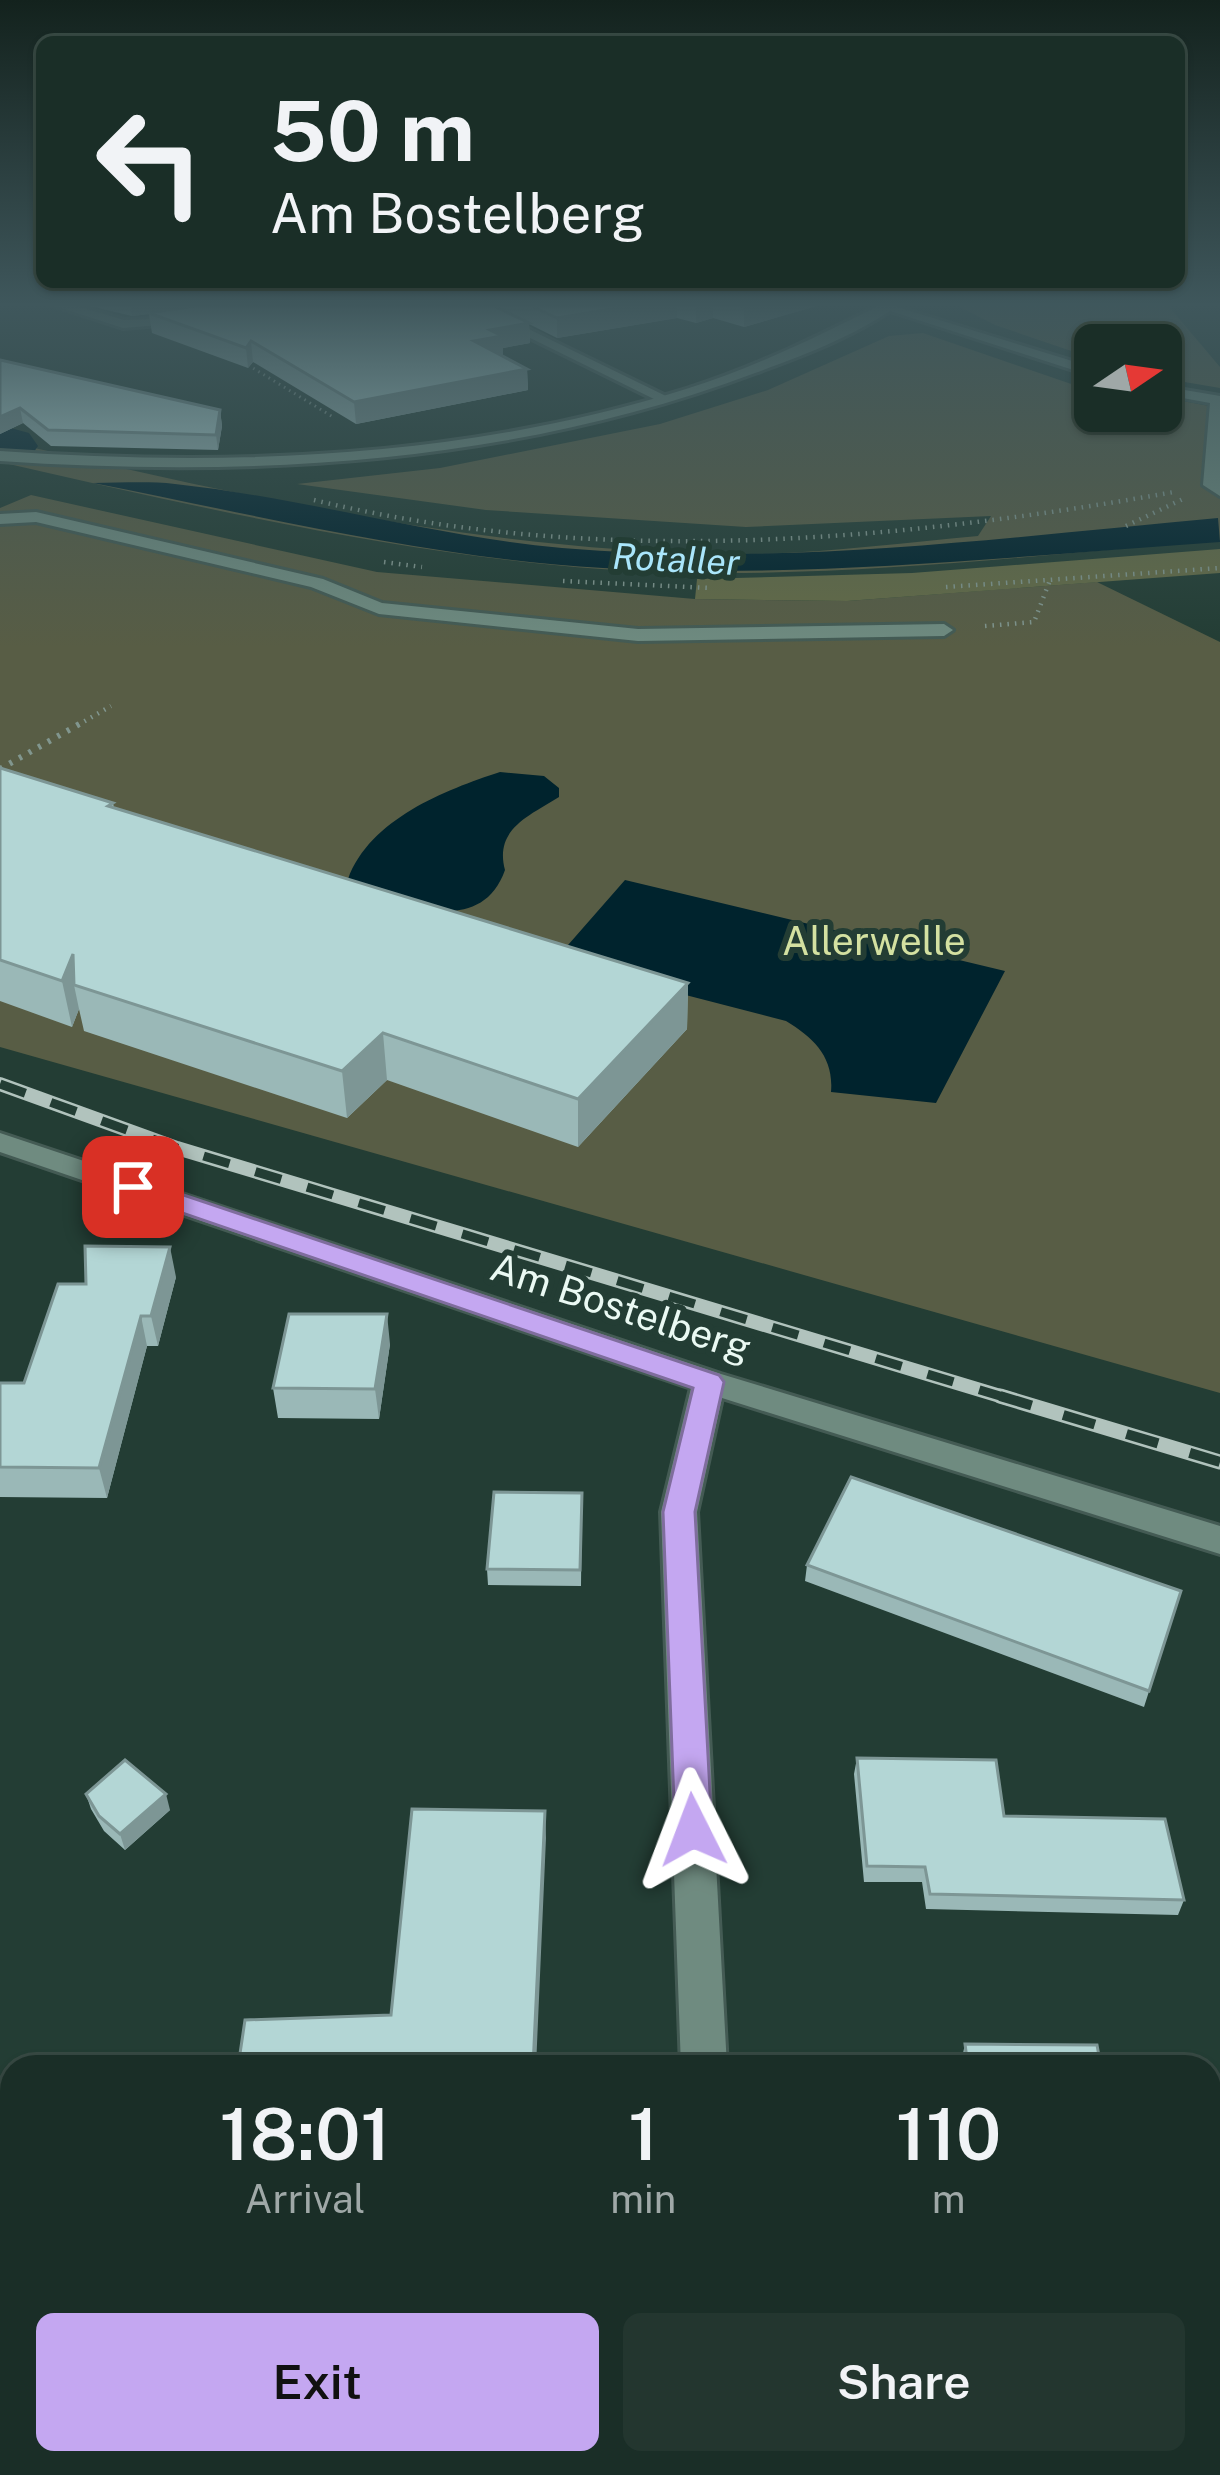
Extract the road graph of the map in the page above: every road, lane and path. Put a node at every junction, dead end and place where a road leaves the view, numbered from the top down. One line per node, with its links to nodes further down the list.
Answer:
1 (595, 418): 3 (street)
2 (1213, 418): 4 (street)
3 (0, 456)
4 (1216, 488): 5 (path); 7 (path)
5 (305, 498)
6 (0, 519): 15 (street)
7 (1126, 526)
8 (368, 560): 9 (path)
9 (433, 568)
10 (1220, 568): 11 (path)
11 (1050, 580): 14 (path); 15 (path)
12 (561, 581): 13 (path)
13 (714, 588)
14 (932, 588)
15 (944, 629)
16 (110, 706): 17 (path)
17 (0, 769)
18 (0, 1142): 19 (street, Am Bostelberg)
19 (709, 1382): 20 (street, Am Bostelberg); 21 (street)
20 (1220, 1540)
21 (703, 2055)

